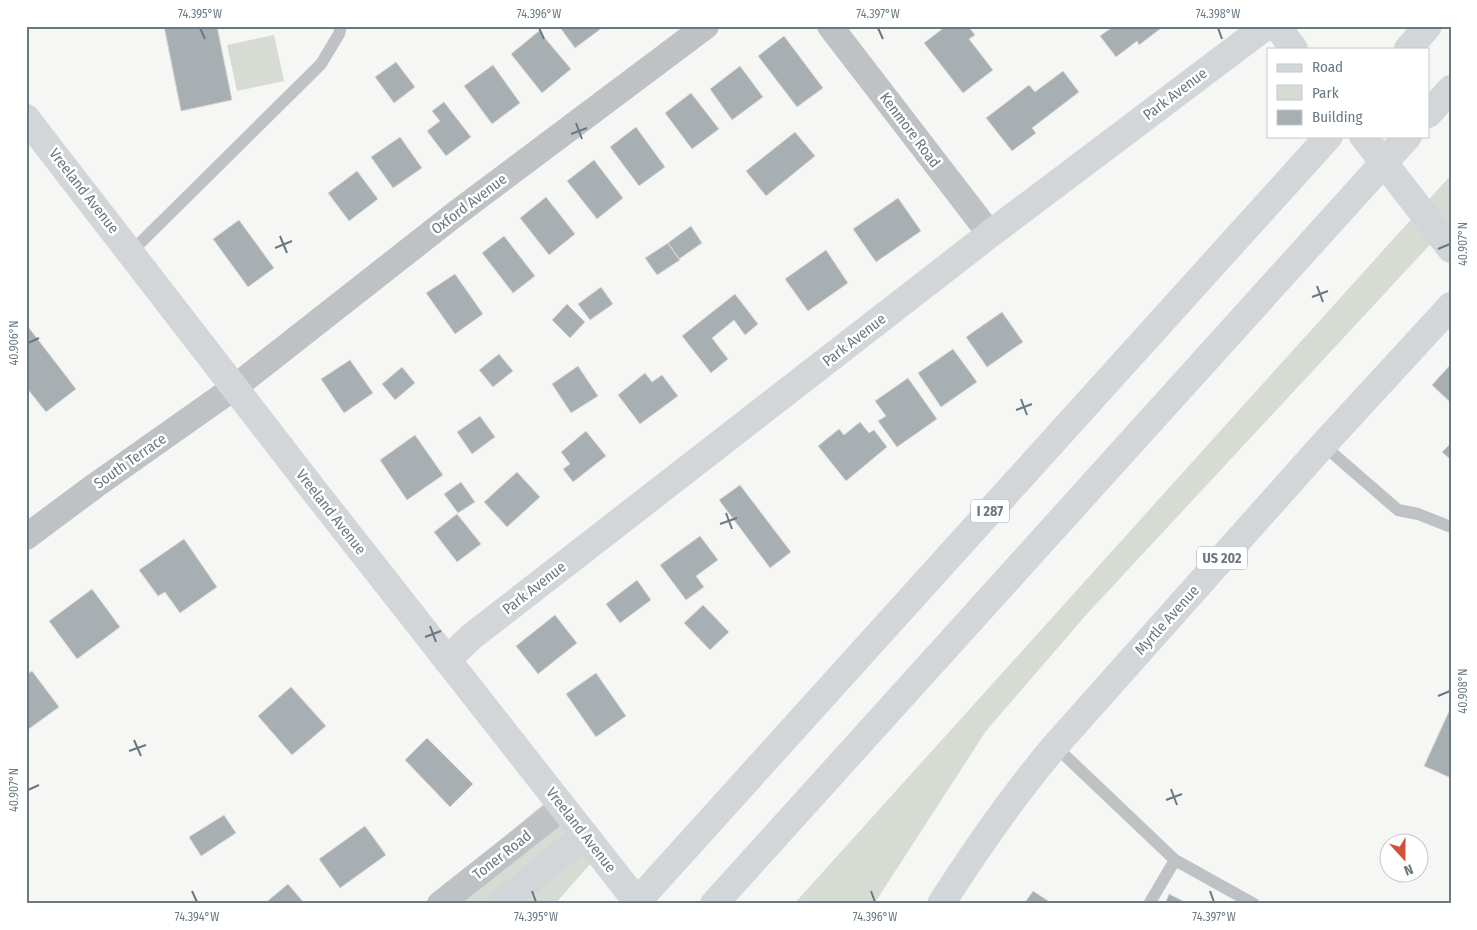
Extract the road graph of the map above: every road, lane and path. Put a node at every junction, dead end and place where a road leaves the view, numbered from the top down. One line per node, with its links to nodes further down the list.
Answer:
1 (341, 26): 17 (lane)
2 (706, 26): 19 (street, Oxford Avenue)
3 (830, 26): 15 (street, Kenmore Road)
4 (1266, 26): 15 (main road, Park Avenue)
5 (1277, 26): 7 (main road)
6 (1428, 26): 8 (main road)
7 (1293, 48)
8 (1409, 48)
9 (1451, 89): 10 (main road)
10 (1430, 112)
11 (26, 118): 17 (main road, Vreeland Avenue)
12 (1365, 138): 16 (main road)
13 (1407, 138): 32 (main road)
14 (1324, 141): 30 (main road, I 287)
15 (990, 234): 23 (main road, Park Avenue)
16 (1451, 249)
17 (131, 252): 19 (main road, Vreeland Avenue)
18 (1451, 306): 20 (main road, Myrtle Avenue / US 202)
19 (235, 387): 22 (street, South Terrace); 23 (main road, Vreeland Avenue)
20 (1323, 444): 21 (lane); 24 (main road, Myrtle Avenue / US 202)
21 (1451, 527)
22 (26, 538)
23 (447, 660): 25 (main road, Vreeland Avenue)
24 (1055, 746): 27 (lane); 33 (main road, Myrtle Avenue / US 202)
25 (563, 807): 26 (main road, Vreeland Avenue); 28 (street, Toner Road)
26 (585, 835): 29 (main road); 31 (main road, Vreeland Avenue)
27 (1175, 860): 34 (lane); 35 (lane)
28 (440, 904)
29 (500, 904)
30 (635, 904)
31 (639, 904)
32 (714, 904)
33 (941, 904)
34 (1149, 904)
35 (1254, 904)

